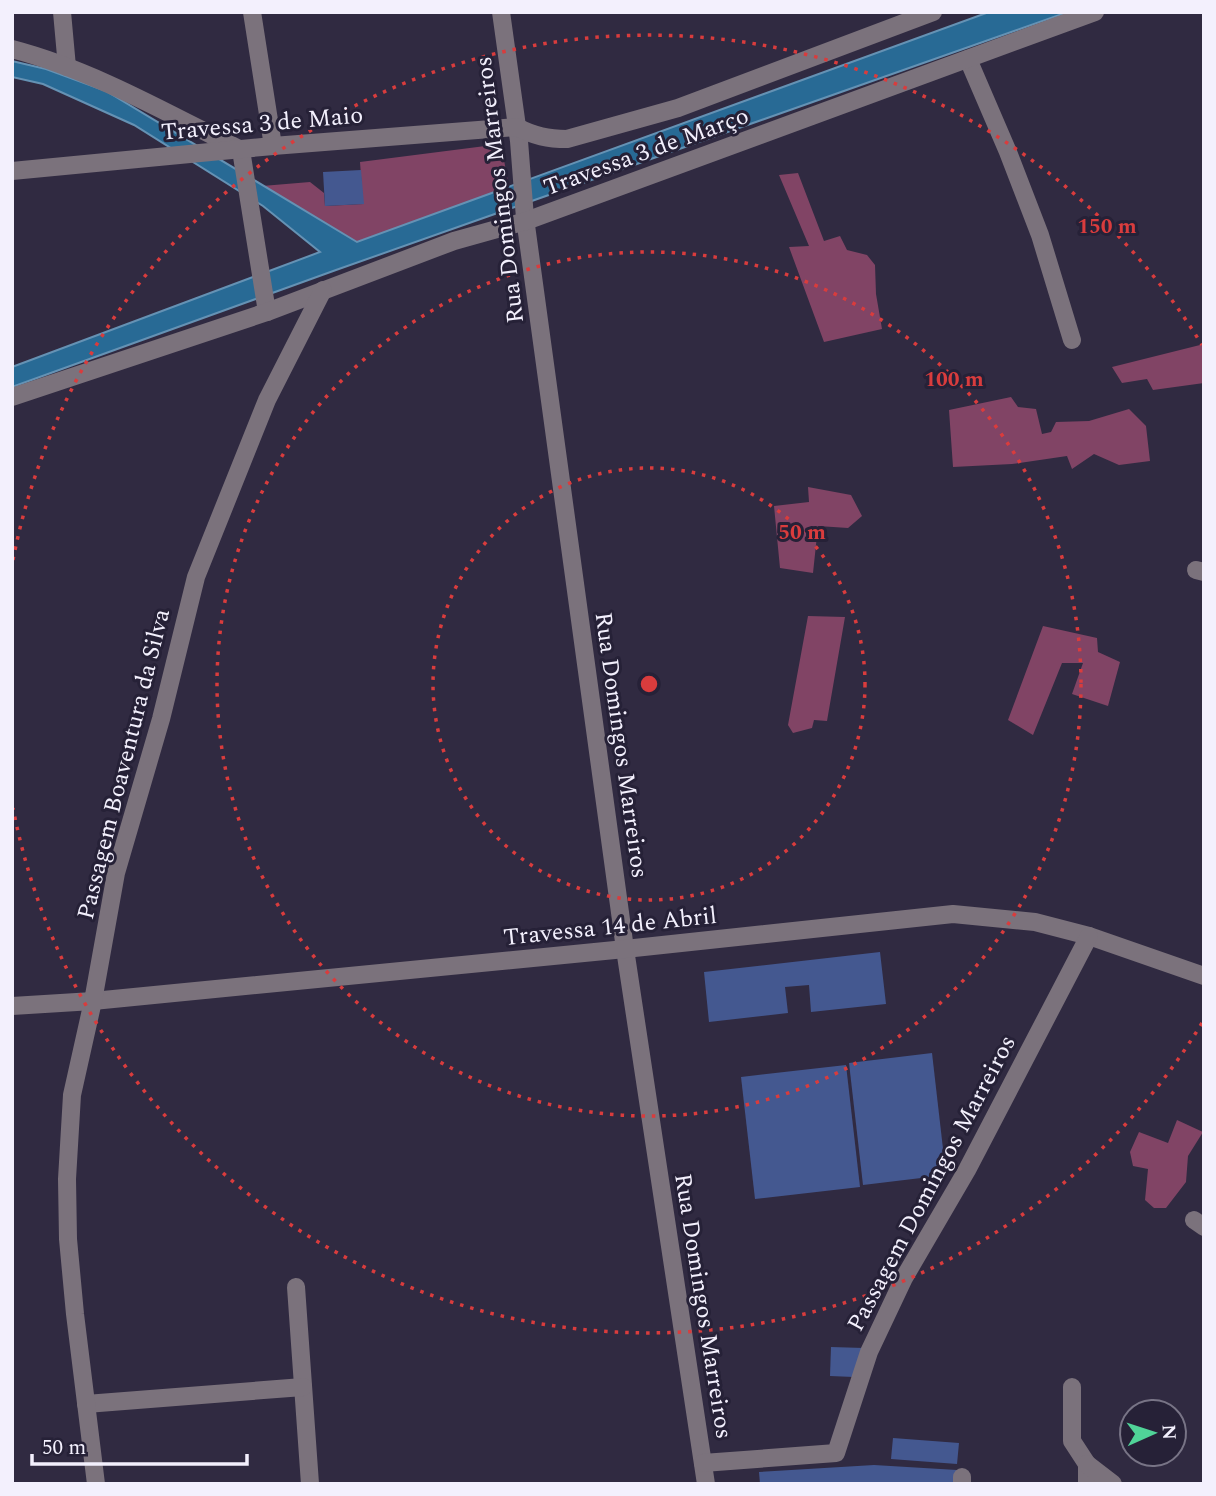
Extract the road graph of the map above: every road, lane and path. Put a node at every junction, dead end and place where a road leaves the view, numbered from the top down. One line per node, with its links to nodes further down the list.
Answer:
1 (62, 12): 8 (street)
2 (252, 12): 10 (street)
3 (501, 12): 9 (street, Rua Domingos Marreiros)
4 (933, 12): 9 (street, Travessa 3 de Março)
5 (1095, 12): 7 (street, Travessa 3 de Março)
6 (12, 49): 8 (street)
7 (968, 58): 13 (street, Travessa 3 de Março); 16 (street)
8 (66, 67): 11 (street)
9 (518, 134): 10 (street, Travessa 3 de Maio); 13 (street, Rua Domingos Marreiros)
10 (272, 146): 11 (street, Travessa 3 de Maio)
11 (241, 150): 12 (street, Travessa 3 de Maio); 15 (street)
12 (12, 171)
13 (525, 220): 14 (street, Travessa 3 de Março); 19 (street, Rua Domingos Marreiros)
14 (323, 290): 15 (street, Travessa 3 de Março); 21 (street, Passagem Boaventura da Silva)
15 (266, 305): 17 (street, Travessa 3 de Março)
16 (1072, 340)
17 (12, 397)
18 (1089, 936): 19 (street, Travessa 14 de Abril); 20 (street, Travessa 14 de Abril); 27 (street, Passagem Domingos Marreiros)
19 (625, 949): 21 (street, Travessa 14 de Abril); 27 (street, Rua Domingos Marreiros)
20 (1204, 976)
21 (93, 1001): 22 (street, Travessa 14 de Abril); 26 (street, Passagem Boaventura da Silva)
22 (12, 1006)
23 (296, 1287): 24 (street)
24 (303, 1387): 26 (street); 30 (street)
25 (1072, 1387): 28 (street)
26 (86, 1404): 29 (street, Passagem Boaventura da Silva)
27 (703, 1462): 31 (street, Rua Domingos Marreiros)
28 (1087, 1464): 32 (street); 33 (street)
29 (96, 1484)
30 (310, 1484)
31 (706, 1484)
32 (1087, 1484)
33 (1113, 1484)

